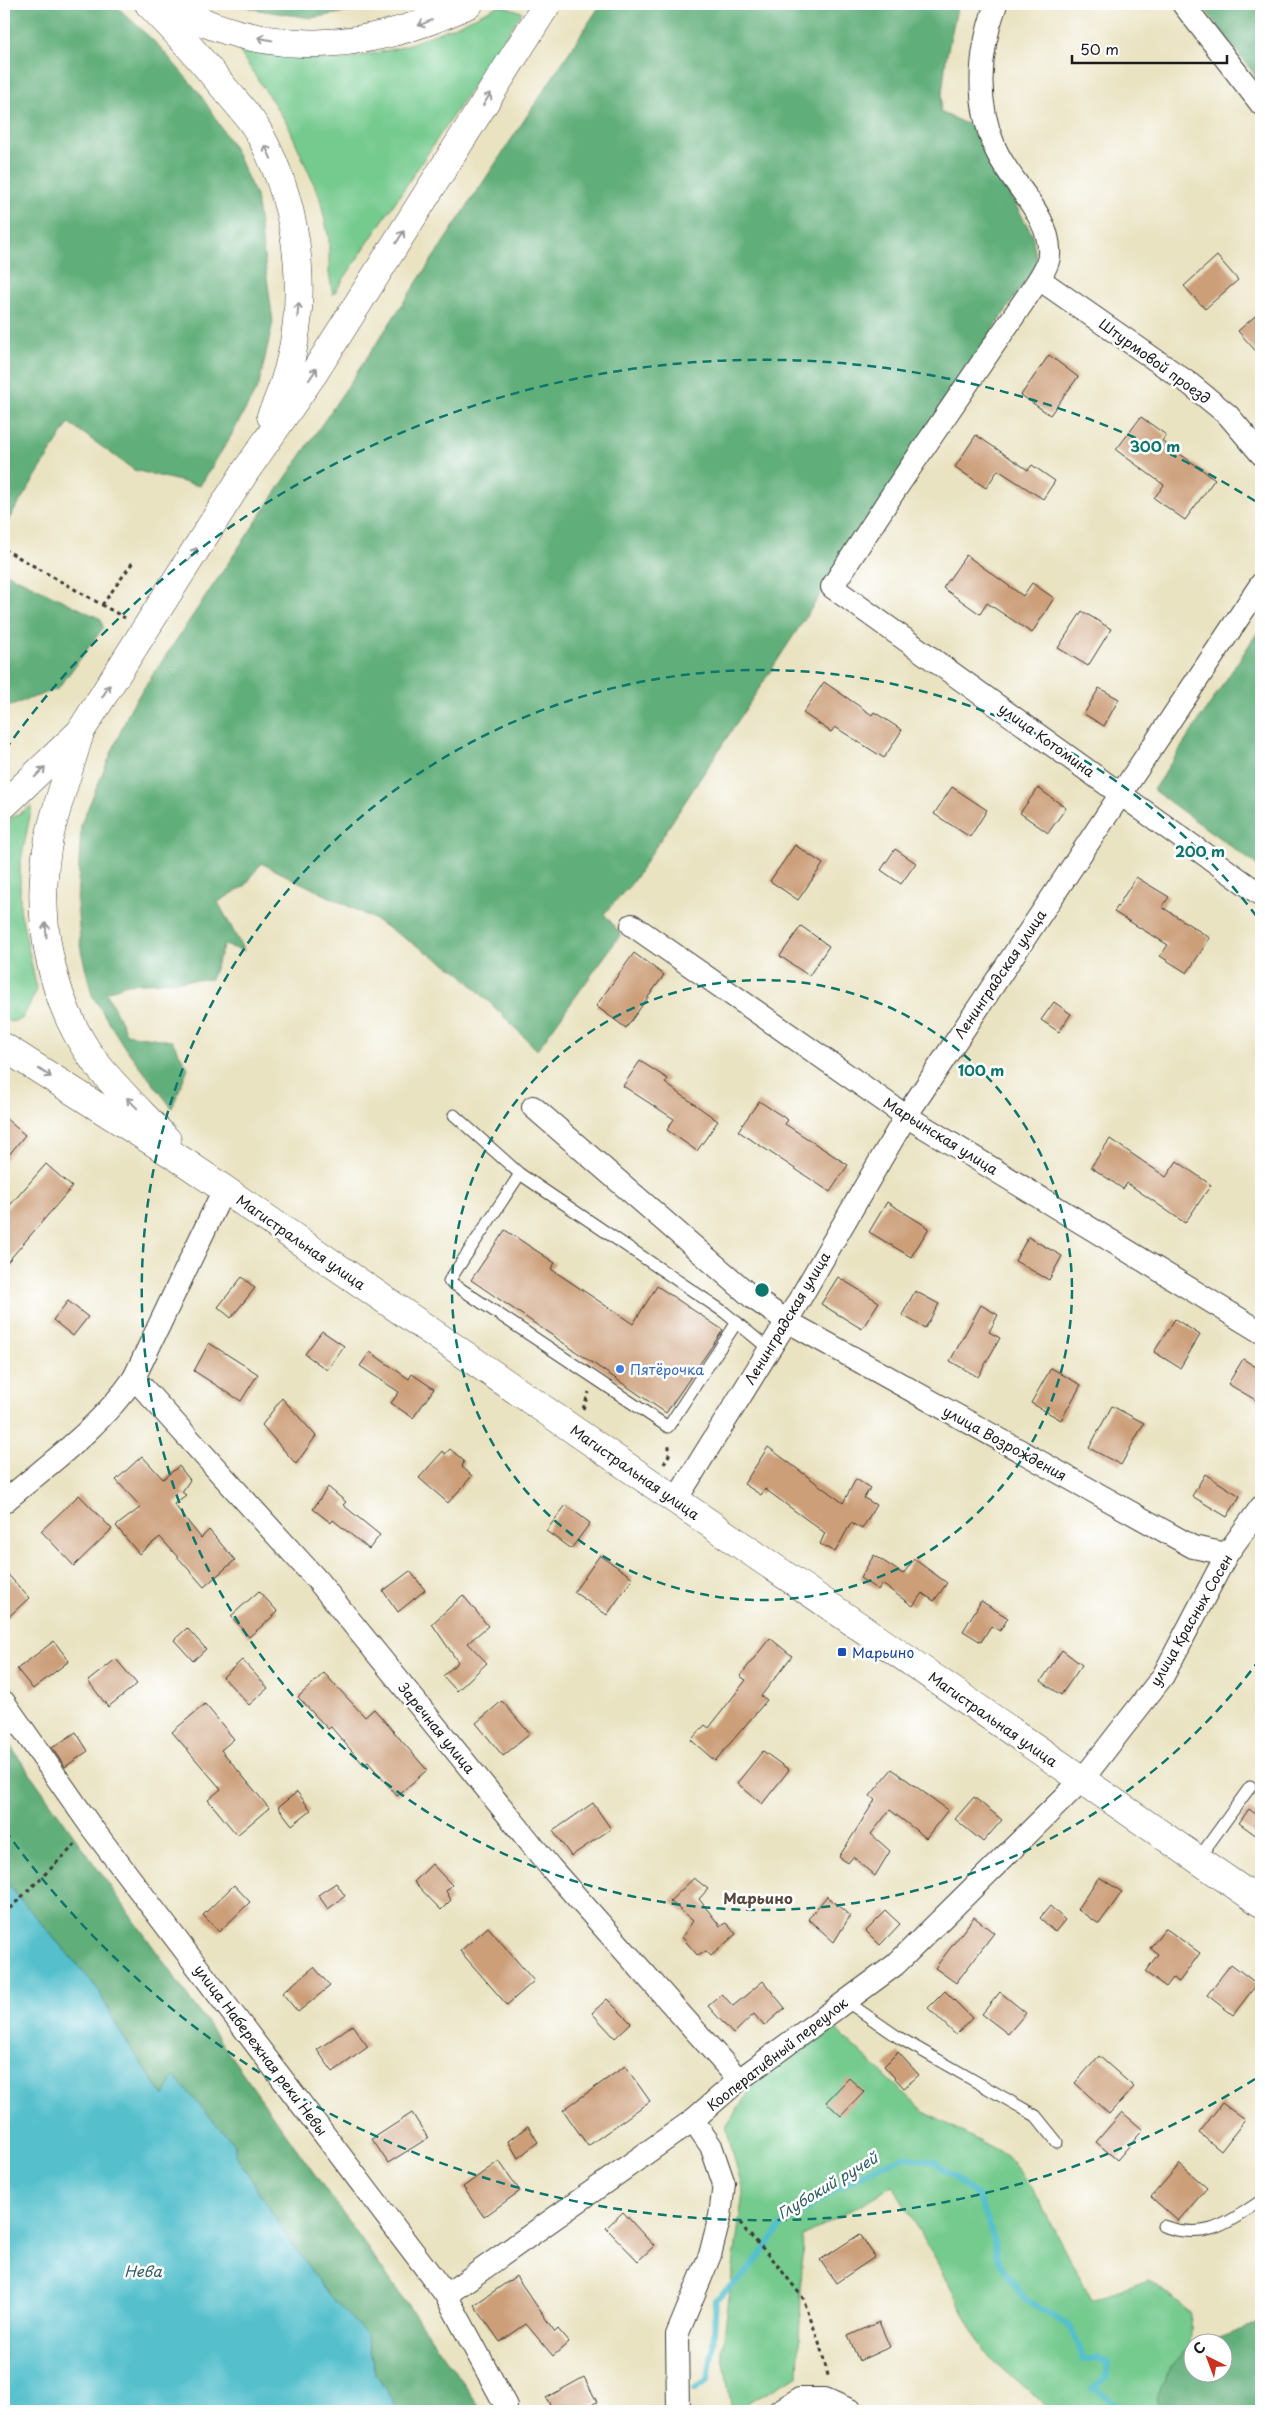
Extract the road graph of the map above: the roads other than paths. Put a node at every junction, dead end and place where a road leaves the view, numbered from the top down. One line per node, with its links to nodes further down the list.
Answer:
1 (149, 4): 10 (main road, one-way to 1)
2 (165, 4): 3 (main road, one-way to 2)
3 (469, 4)
4 (547, 4): 10 (main road, one-way to 4)
5 (996, 4): 8 (street)
6 (1183, 4): 7 (street)
7 (1261, 104)
8 (1040, 280): 9 (street, Штурмовой проезд); 13 (street, улица Котомина)
9 (1261, 454)
10 (245, 472): 12 (main road, one-way to 10)
11 (1261, 584): 13 (street, Ленинградская улица)
12 (80, 732): 14 (main road, one-way to 12); 21 (main road, one-way to 12)
13 (1120, 793): 15 (street, улица Котомина); 20 (street, Ленинградская улица)
14 (4, 805)
15 (1261, 895)
16 (632, 925): 20 (street, Марьинская улица)
17 (4, 1047): 21 (main road, Магистральная улица, one-way to 21)
18 (533, 1107): 24 (street, улица Возрождения)
19 (454, 1115): 22 (lane)
20 (906, 1116): 24 (street, Ленинградская улица); 26 (street, Марьинская улица)
21 (189, 1165): 23 (main road, Магистральная улица)
22 (520, 1174): 25 (lane); 25 (lane)
23 (224, 1189): 28 (street); 29 (main road, Магистральная улица)
24 (787, 1321): 27 (street, Ленинградская улица); 32 (street, улица Возрождения)
25 (737, 1322): 27 (lane)
26 (1261, 1332)
27 (769, 1349): 29 (street, Ленинградская улица)
28 (134, 1378): 30 (street); 39 (street, Заречная улица)
29 (676, 1500): 34 (main road, Магистральная улица)
30 (4, 1502)
31 (1261, 1507): 32 (street, улица Красных Сосен)
32 (1227, 1554): 34 (street, улица Красных Сосен)
33 (4, 1702): 44 (street, улица Набережная реки Невы)
34 (1082, 1780): 36 (main road, Магистральная улица); 38 (street, Кооперативный переулок)
35 (1250, 1787): 36 (lane)
36 (1198, 1860): 37 (main road, Магистральная улица)
37 (1261, 1903)
38 (846, 2001): 39 (street, Кооперативный переулок); 41 (lane)
39 (739, 2080): 40 (street, Кооперативный переулок)
40 (693, 2120): 44 (street, Кооперативный переулок); 46 (street)
41 (1057, 2142)
42 (1261, 2201): 43 (lane)
43 (1163, 2226)
44 (446, 2295): 45 (street, улица Набережная реки Невы)
45 (506, 2406)
46 (678, 2411)
47 (779, 2411): 48 (street)
48 (852, 2411)

